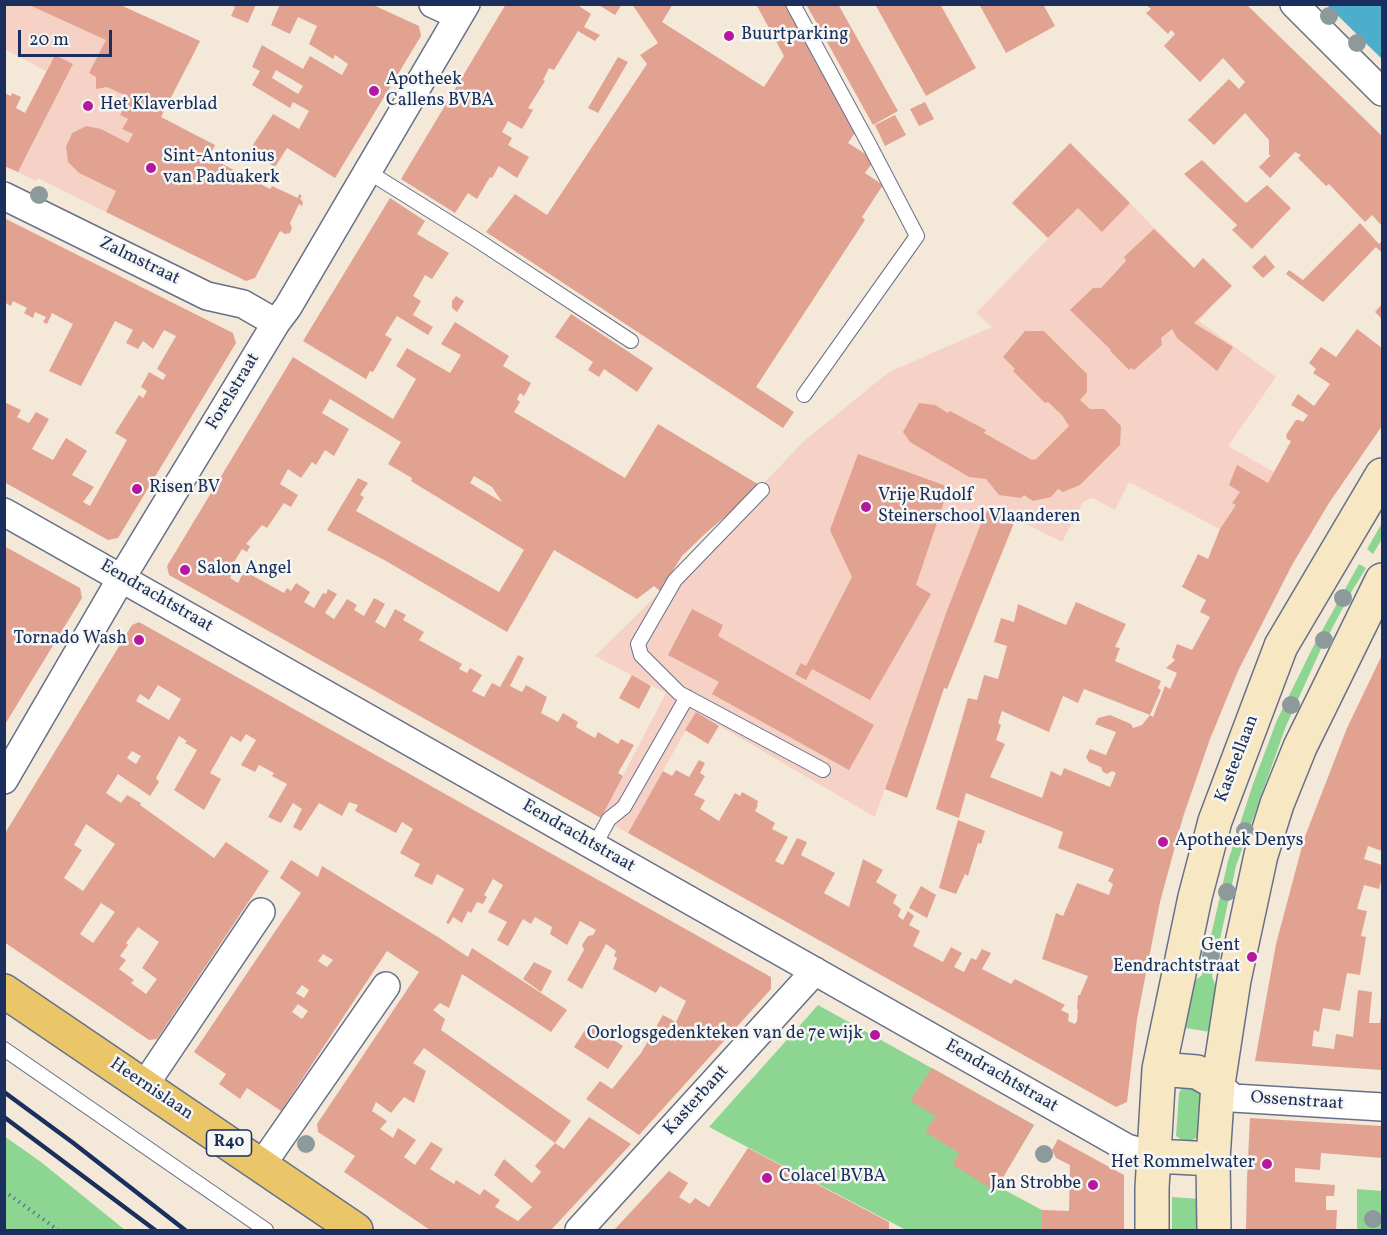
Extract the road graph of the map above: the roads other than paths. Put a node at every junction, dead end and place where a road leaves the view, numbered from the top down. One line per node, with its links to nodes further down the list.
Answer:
1 (433, 4): 4 (street)
2 (793, 4): 10 (lane)
3 (1294, 4): 5 (street)
4 (462, 10): 6 (street, Forelstraat)
5 (1383, 92)
6 (367, 171): 8 (street, Forelstraat); 9 (lane)
7 (4, 195): 8 (street, Zalmstraat)
8 (276, 323): 14 (street, Forelstraat)
9 (631, 341)
10 (804, 394)
11 (1383, 475): 25 (street, Kasteellaan)
12 (762, 490): 16 (lane)
13 (4, 512): 14 (street, Eendrachtstraat)
14 (122, 577): 18 (street, Forelstraat); 19 (street, Eendrachtstraat)
15 (1383, 580): 26 (street)
16 (687, 697): 17 (lane); 19 (lane)
17 (823, 770)
18 (4, 780)
19 (594, 846): 21 (street, Eendrachtstraat)
20 (261, 912): 27 (street)
21 (815, 971): 29 (street, Eendrachtstraat); 34 (street, Kasterbant)
22 (386, 986): 31 (street)
23 (4, 991): 27 (main road, Heernislaan / R40)
24 (4, 1049): 32 (lane)
25 (1159, 1070): 26 (street); 29 (street, Kasteellaan)
26 (1218, 1084): 28 (street, Ossenstraat); 30 (street)
27 (144, 1086): 31 (main road, Heernislaan / R40)
28 (1383, 1107)
29 (1155, 1156): 30 (street); 35 (street, Kasteellaan)
30 (1213, 1159): 36 (street)
31 (261, 1166): 33 (main road, Heernislaan / R40)
32 (266, 1230)
33 (356, 1230)
34 (579, 1230)
35 (1152, 1230)
36 (1214, 1230)

